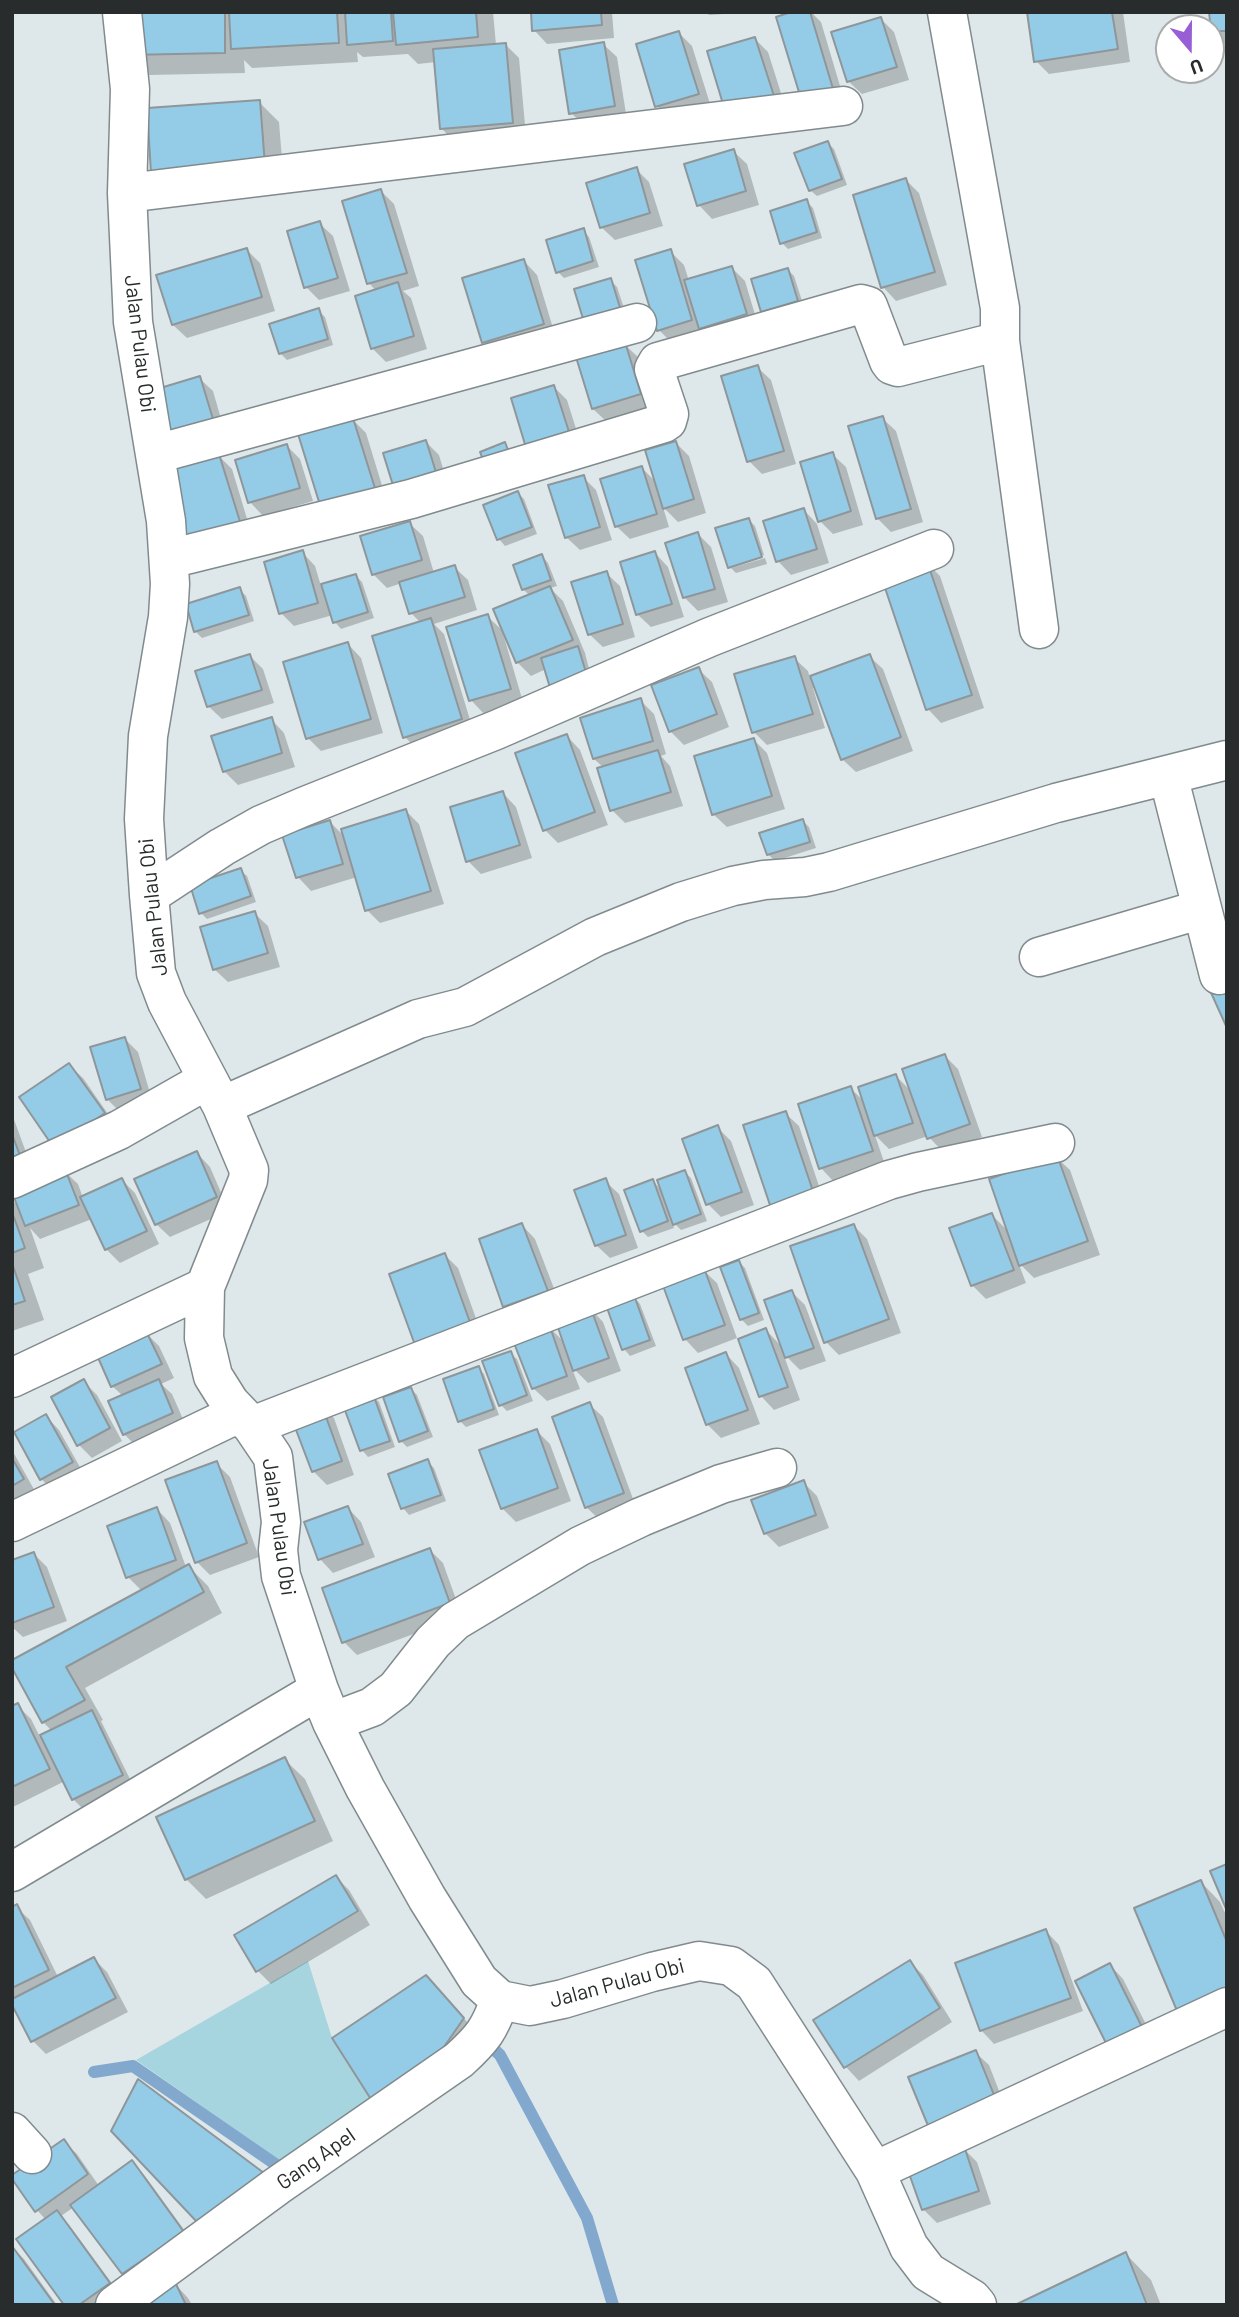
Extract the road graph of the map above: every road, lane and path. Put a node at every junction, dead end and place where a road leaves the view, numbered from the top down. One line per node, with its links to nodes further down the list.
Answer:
1 (122, 12): 4 (street, Jalan Pulau Obi)
2 (947, 12): 6 (street)
3 (843, 106): 4 (street)
4 (127, 193): 7 (street, Jalan Pulau Obi)
5 (637, 323): 7 (street)
6 (1000, 341): 9 (street); 10 (street)
7 (156, 454): 9 (street, Jalan Pulau Obi)
8 (934, 550): 13 (street)
9 (169, 559): 13 (street, Jalan Pulau Obi)
10 (1039, 629)
11 (1227, 760): 12 (street)
12 (1168, 775): 14 (street); 17 (street)
13 (149, 895): 17 (street, Jalan Pulau Obi)
14 (1202, 909): 15 (street); 16 (street)
15 (1039, 957)
16 (1219, 975)
17 (215, 1093): 19 (street); 20 (street, Jalan Pulau Obi)
18 (1055, 1143): 22 (street)
19 (12, 1179)
20 (205, 1287): 21 (street); 22 (street, Jalan Pulau Obi)
21 (12, 1378)
22 (246, 1420): 24 (street); 25 (street, Jalan Pulau Obi)
23 (777, 1468): 25 (street)
24 (12, 1522)
25 (326, 1706): 26 (street); 28 (street, Jalan Pulau Obi)
26 (12, 1872)
27 (1227, 2007): 29 (street)
28 (489, 2024): 29 (street, Jalan Pulau Obi); 30 (street, Gang Apel)
29 (875, 2171): 31 (street, Jalan Pulau Obi)
30 (115, 2305)
31 (976, 2305)

